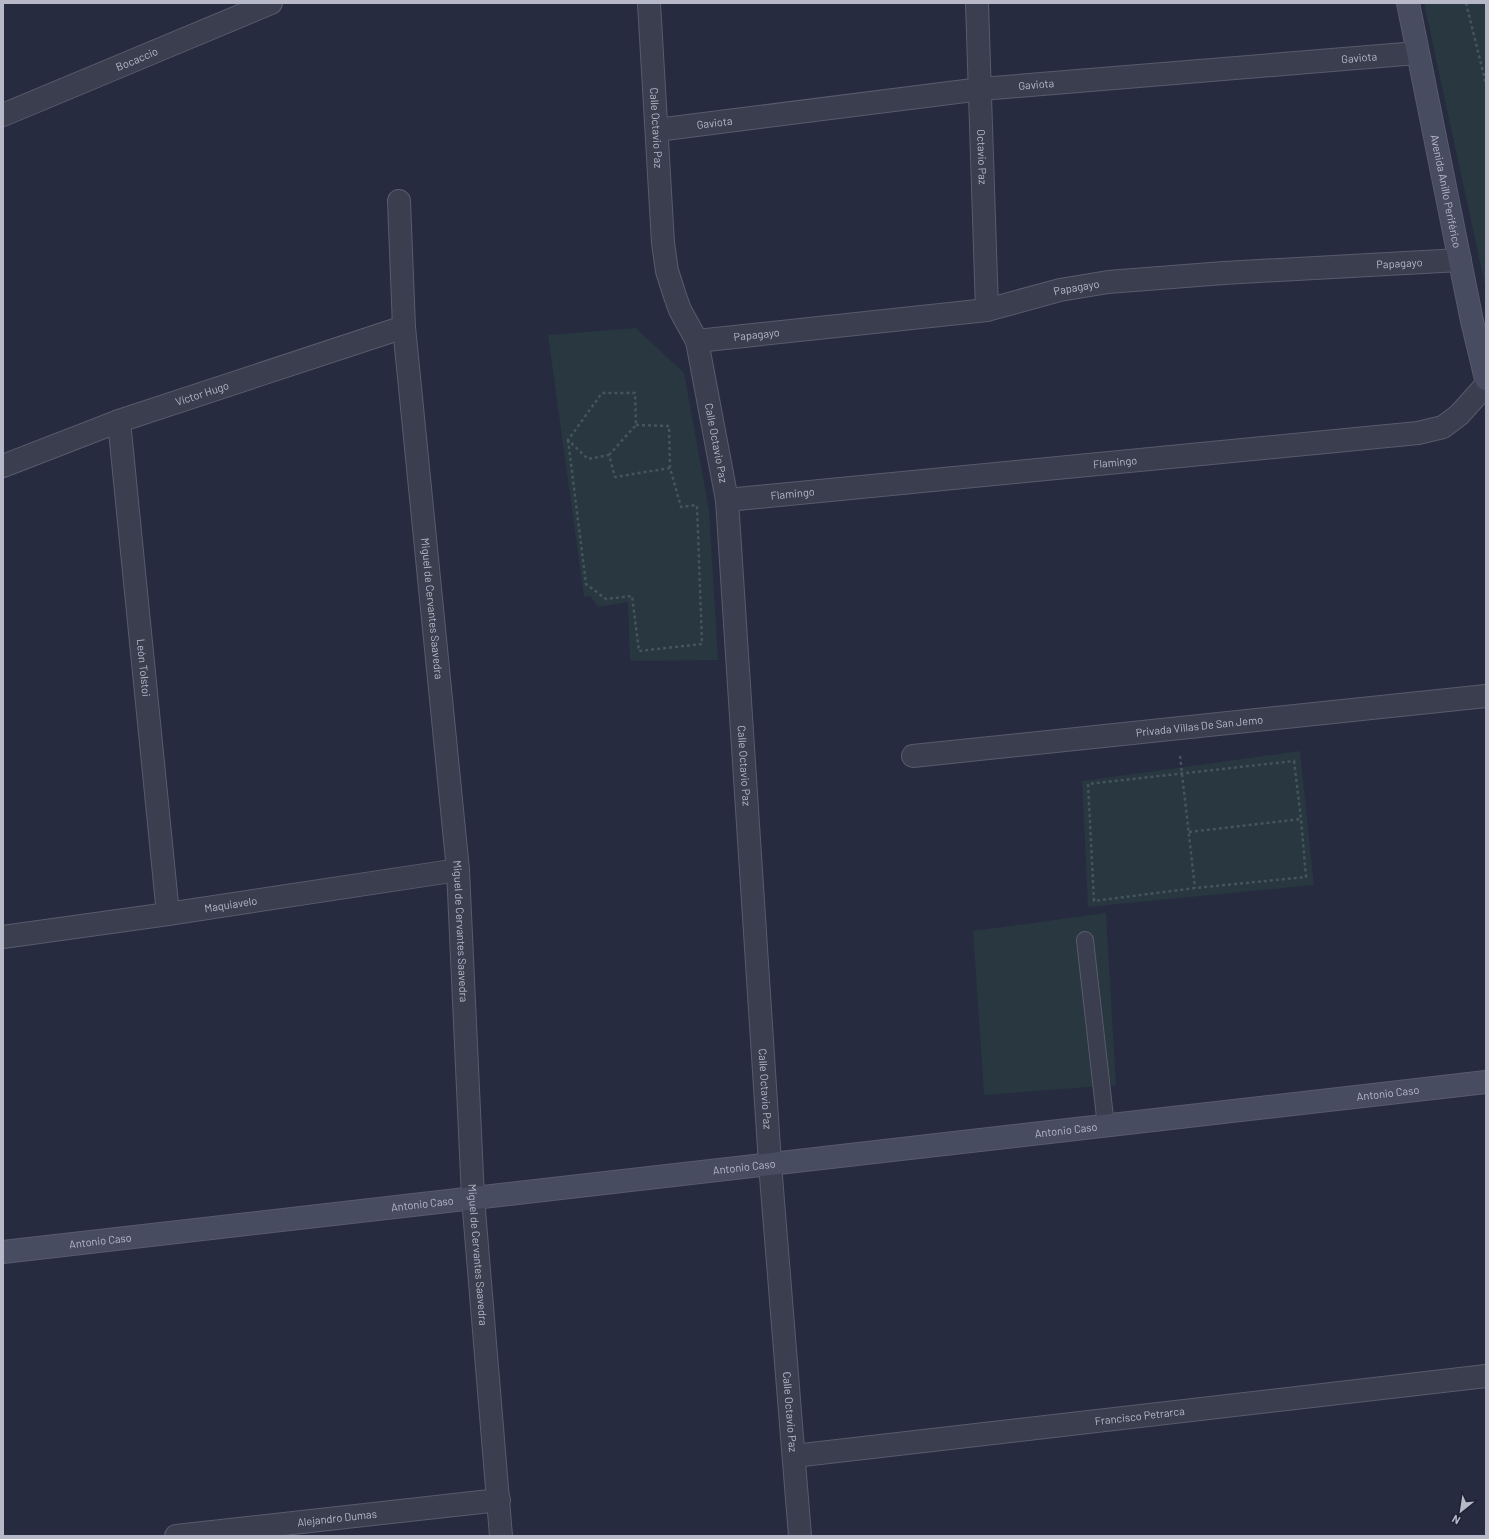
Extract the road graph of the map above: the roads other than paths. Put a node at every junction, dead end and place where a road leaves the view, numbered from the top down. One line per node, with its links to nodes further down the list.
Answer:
1 (271, 3): 7 (street, Bocaccio)
2 (649, 3): 8 (street, Calle Octavio Paz)
3 (977, 3): 6 (street, Octavio Paz)
4 (1408, 3): 5 (street, Avenida Anillo Periférico)
5 (1418, 53): 6 (street, Gaviota); 10 (street, Avenida Anillo Periférico)
6 (980, 89): 8 (street, Gaviota); 11 (street, Octavio Paz)
7 (3, 115)
8 (657, 130): 13 (street, Calle Octavio Paz)
9 (399, 201): 12 (street, Miguel de Cervantes Saavedra)
10 (1460, 260): 11 (street, Papagayo); 14 (street, Avenida Anillo Periférico)
11 (988, 310): 13 (street, Papagayo)
12 (404, 327): 17 (street, Víctor Hugo); 22 (street, Miguel de Cervantes Saavedra)
13 (697, 341): 19 (street, Calle Octavio Paz)
14 (1482, 341): 15 (street, Avenida Anillo Periférico)
15 (1486, 379)
16 (1486, 385): 19 (street, Flamingo)
17 (119, 421): 18 (street, Víctor Hugo); 23 (street, León Tolstoi)
18 (3, 466)
19 (727, 500): 28 (street, Calle Octavio Paz)
20 (1486, 696): 21 (street, Privada Villas De San Jemo)
21 (913, 756)
22 (458, 870): 23 (street, Maquiavelo); 29 (street, Miguel de Cervantes Saavedra)
23 (168, 914): 24 (street, Maquiavelo)
24 (3, 937)
25 (1085, 940): 27 (lane)
26 (1486, 1082): 27 (street, Antonio Caso)
27 (1106, 1126): 28 (street, Antonio Caso)
28 (770, 1164): 29 (street, Antonio Caso); 32 (street, Calle Octavio Paz)
29 (472, 1198): 30 (street, Antonio Caso); 33 (street, Miguel de Cervantes Saavedra)
30 (3, 1252)
31 (1486, 1376): 32 (street, Francisco Petrarca)
32 (794, 1456): 37 (street, Calle Octavio Paz)
33 (499, 1500): 34 (street, Alejandro Dumas); 36 (street, Miguel de Cervantes Saavedra)
34 (232, 1533): 35 (street, Alejandro Dumas)
35 (176, 1536)
36 (501, 1536)
37 (800, 1536)

